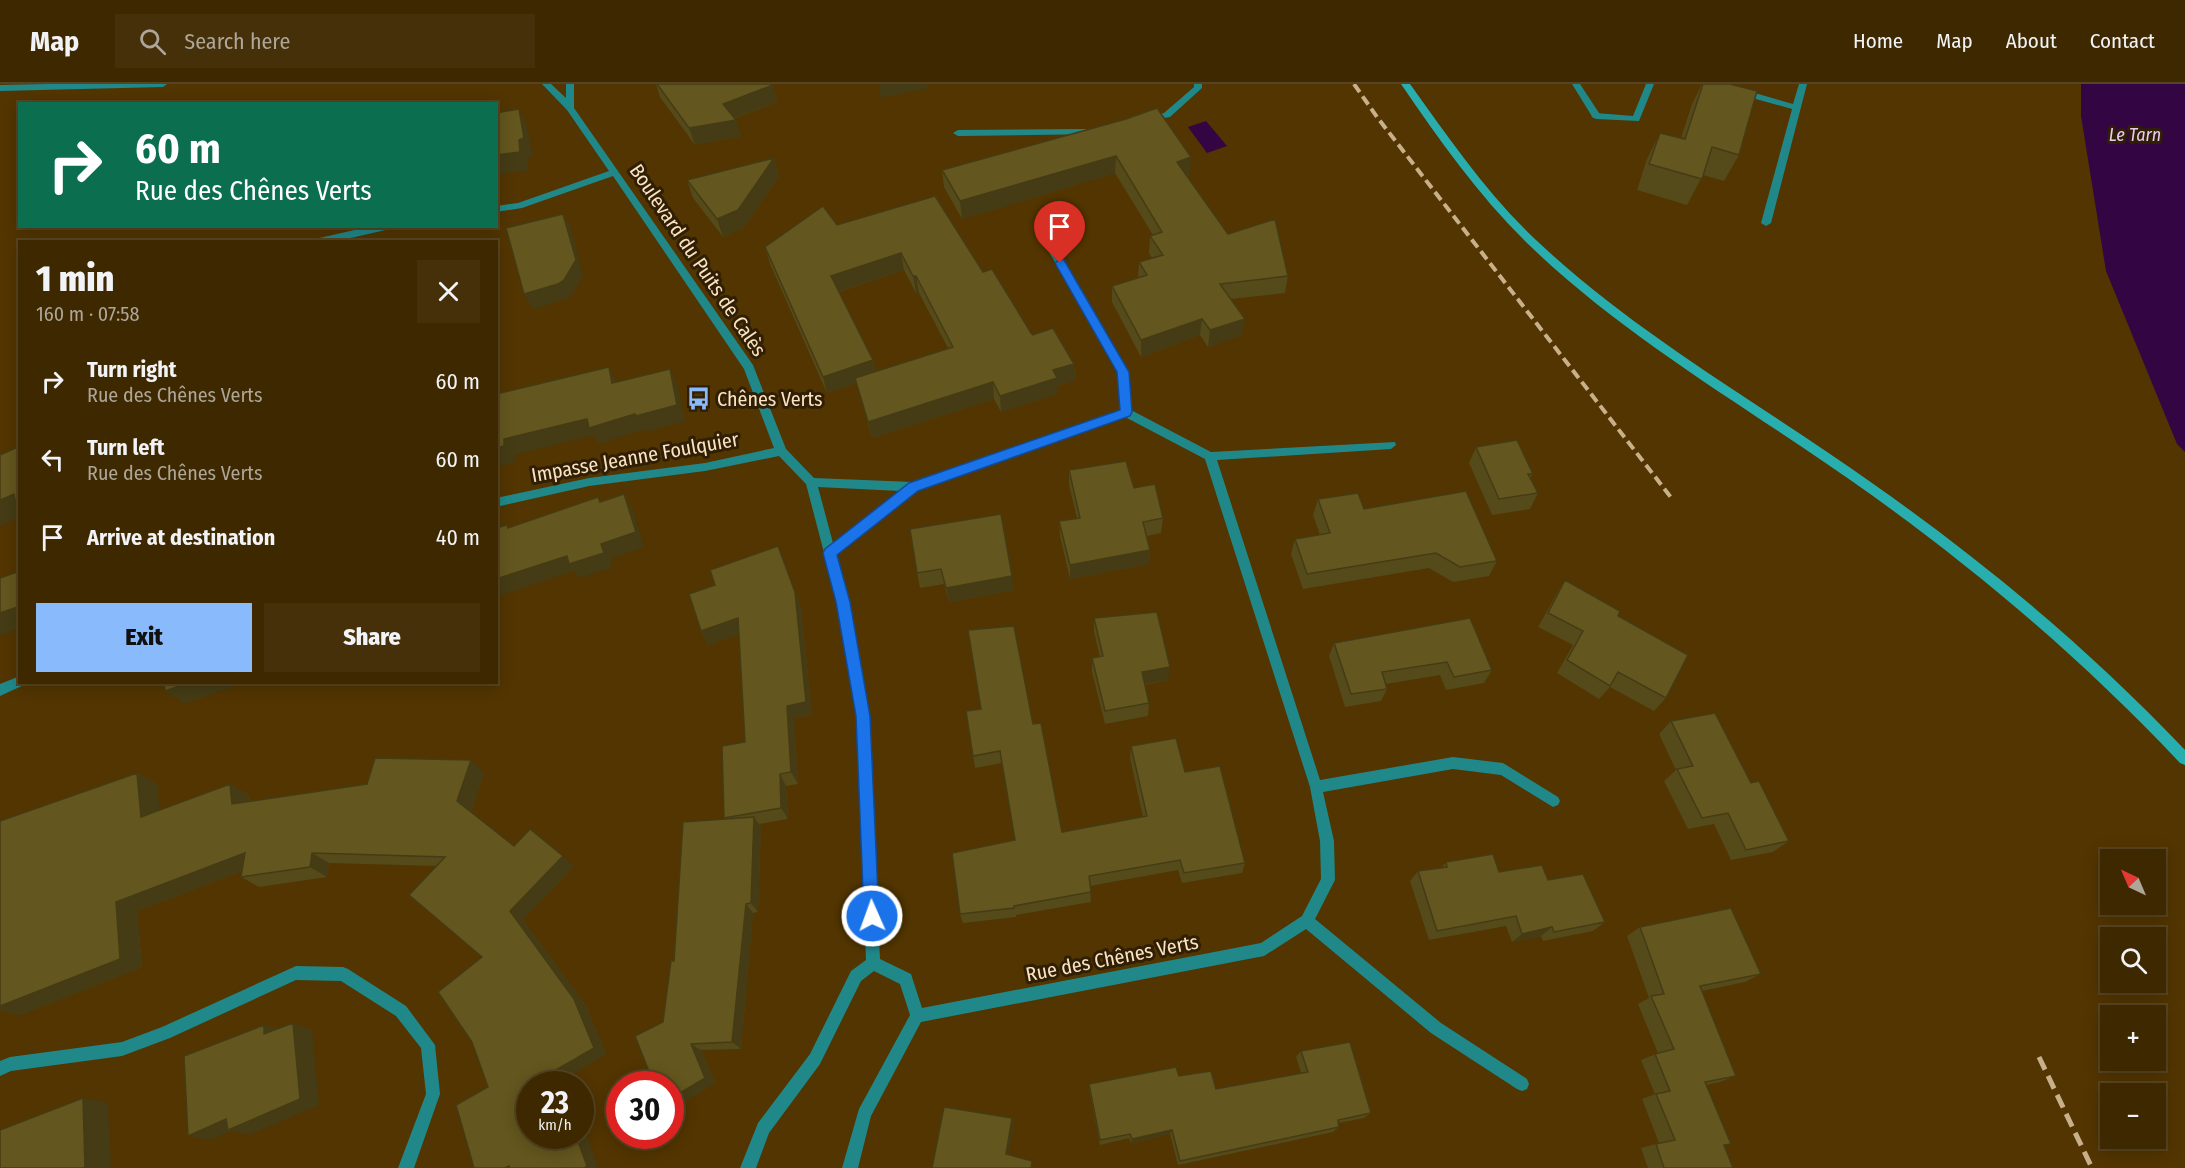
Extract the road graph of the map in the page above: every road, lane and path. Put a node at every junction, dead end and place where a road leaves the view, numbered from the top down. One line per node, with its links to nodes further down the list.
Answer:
1 (163, 84): 10 (street)
2 (546, 84): 11 (street, Boulevard du Puits de Calès)
3 (570, 84): 11 (street)
4 (1198, 84): 13 (street)
5 (1405, 84): 32 (main road)
6 (1576, 84): 7 (street)
7 (1650, 84)
8 (1736, 84): 12 (street)
9 (1803, 84): 12 (street)
10 (0, 88)
11 (570, 108): 16 (street, Boulevard du Puits de Calès)
12 (1798, 108): 18 (street)
13 (1145, 121)
14 (1101, 132): 15 (street)
15 (958, 133)
16 (615, 172): 17 (street); 24 (street, Boulevard du Puits de Calès)
17 (498, 209)
18 (1766, 222)
19 (381, 228): 20 (street)
20 (324, 240)
21 (1050, 245): 22 (street)
22 (1126, 412): 25 (street); 27 (street)
23 (1391, 445): 25 (street)
24 (781, 451): 26 (street, Boulevard du Puits de Calès); 28 (street, Impasse Jeanne Foulquier)
25 (1210, 456): 33 (street, Rue des Chênes Verts)
26 (811, 482): 27 (street); 29 (street, Boulevard du Puits de Calès)
27 (913, 487): 29 (street)
28 (498, 503)
29 (830, 553): 36 (street, Boulevard du Puits de Calès)
30 (18, 682): 31 (street)
31 (0, 690)
32 (2185, 759)
33 (1316, 787): 34 (street); 35 (street, Rue des Chênes Verts)
34 (1553, 801)
35 (1307, 921): 37 (street, Rue des Chênes Verts); 39 (street)
36 (873, 963): 37 (street); 41 (street)
37 (917, 1016): 42 (street)
38 (0, 1069): 40 (street)
39 (1522, 1084)
40 (406, 1168)
41 (748, 1168)
42 (850, 1168)

